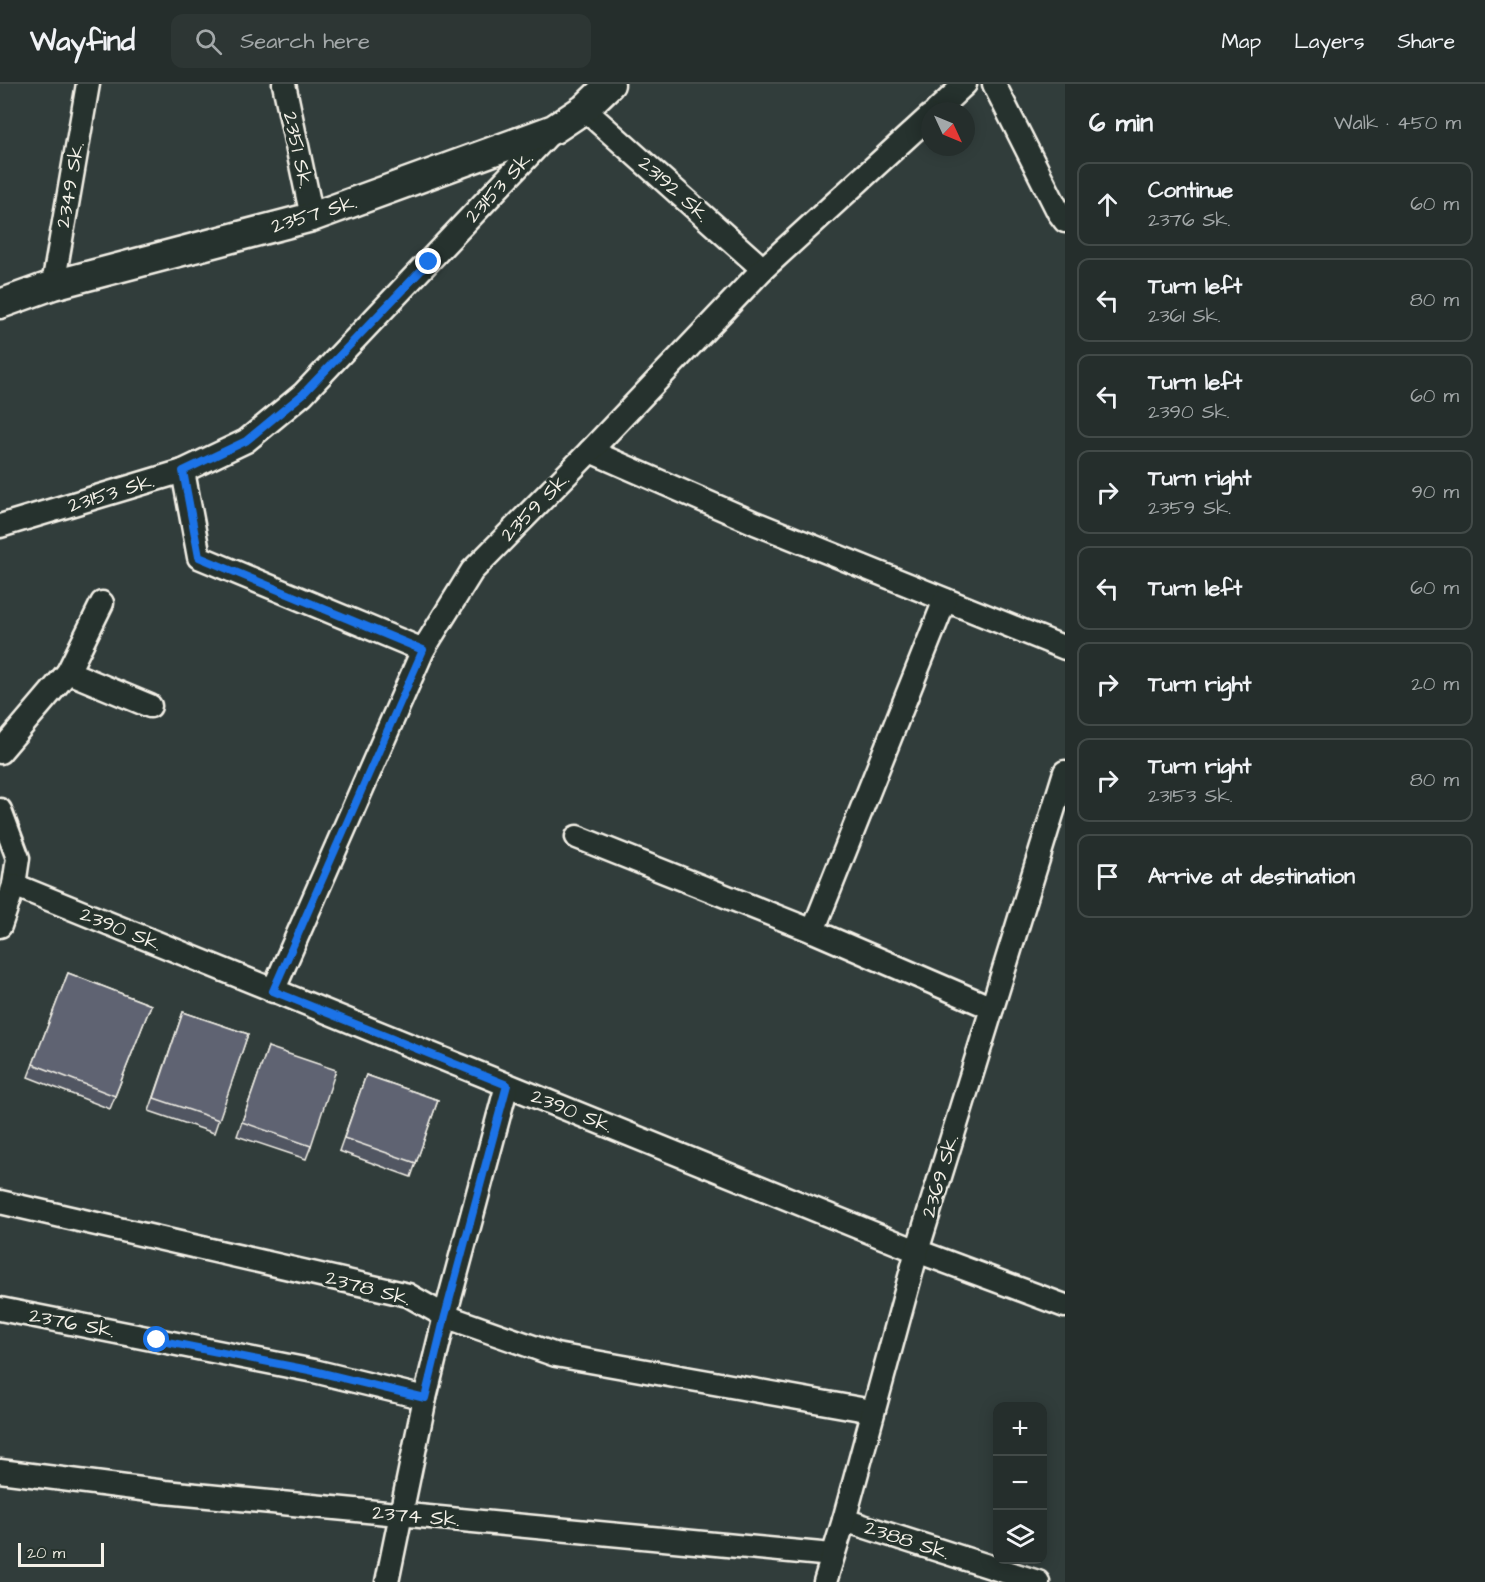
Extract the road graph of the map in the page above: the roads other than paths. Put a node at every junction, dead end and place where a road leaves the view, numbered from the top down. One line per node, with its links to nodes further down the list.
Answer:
1 (88, 84): 13 (street, 2349 Sk.)
2 (284, 84): 10 (street, 2351 Sk.)
3 (610, 84): 7 (street, 2357 Sk.)
4 (965, 84): 6 (street)
5 (994, 84): 11 (street)
6 (946, 102)
7 (584, 109): 9 (street, 2357 Sk.); 12 (street, 23192 Sk.)
8 (921, 124): 12 (street, 2359 Sk.)
9 (554, 129): 10 (street, 2357 Sk.); 16 (street, 23153 Sk.)
10 (312, 217): 13 (street, 2357 Sk.)
11 (1065, 221)
12 (763, 268): 15 (street, 2359 Sk.)
13 (53, 285): 14 (street, 2357 Sk.)
14 (0, 304)
15 (590, 451): 18 (street); 21 (street, 2359 Sk.)
16 (183, 471): 17 (street, 23153 Sk.); 21 (street)
17 (0, 526)
18 (945, 600): 20 (street); 30 (street)
19 (102, 603): 22 (street)
20 (1065, 648)
21 (423, 650): 31 (street, 2359 Sk.)
22 (68, 672): 23 (street); 24 (street)
23 (150, 705)
24 (0, 752)
25 (1065, 772): 32 (street, 2369 Sk.)
26 (0, 810): 28 (street)
27 (576, 837): 30 (street)
28 (14, 885): 29 (street); 31 (street, 2390 Sk.)
29 (0, 926)
30 (813, 931): 32 (street)
31 (273, 991): 33 (street, 2390 Sk.)
32 (992, 1008): 35 (street, 2369 Sk.)
33 (507, 1085): 35 (street, 2390 Sk.); 38 (street)
34 (0, 1202): 38 (street, 2378 Sk.)
35 (917, 1251): 36 (street, 2390 Sk.); 40 (street, 2369 Sk.)
36 (1065, 1306)
37 (0, 1309): 39 (street, 2376 Sk.)
38 (445, 1316): 39 (street); 40 (street, 2378 Sk.)
39 (425, 1398): 42 (street)
40 (872, 1411): 43 (street, 2369 Sk.)
41 (0, 1471): 42 (street, 2374 Sk.)
42 (401, 1514): 44 (street, 2374 Sk.); 45 (street)
43 (844, 1520): 44 (street, 2369 Sk.); 47 (street, 2388 Sk.)
44 (832, 1555): 46 (street, 2369 Sk.)
45 (387, 1582)
46 (825, 1582)
47 (1038, 1582)

